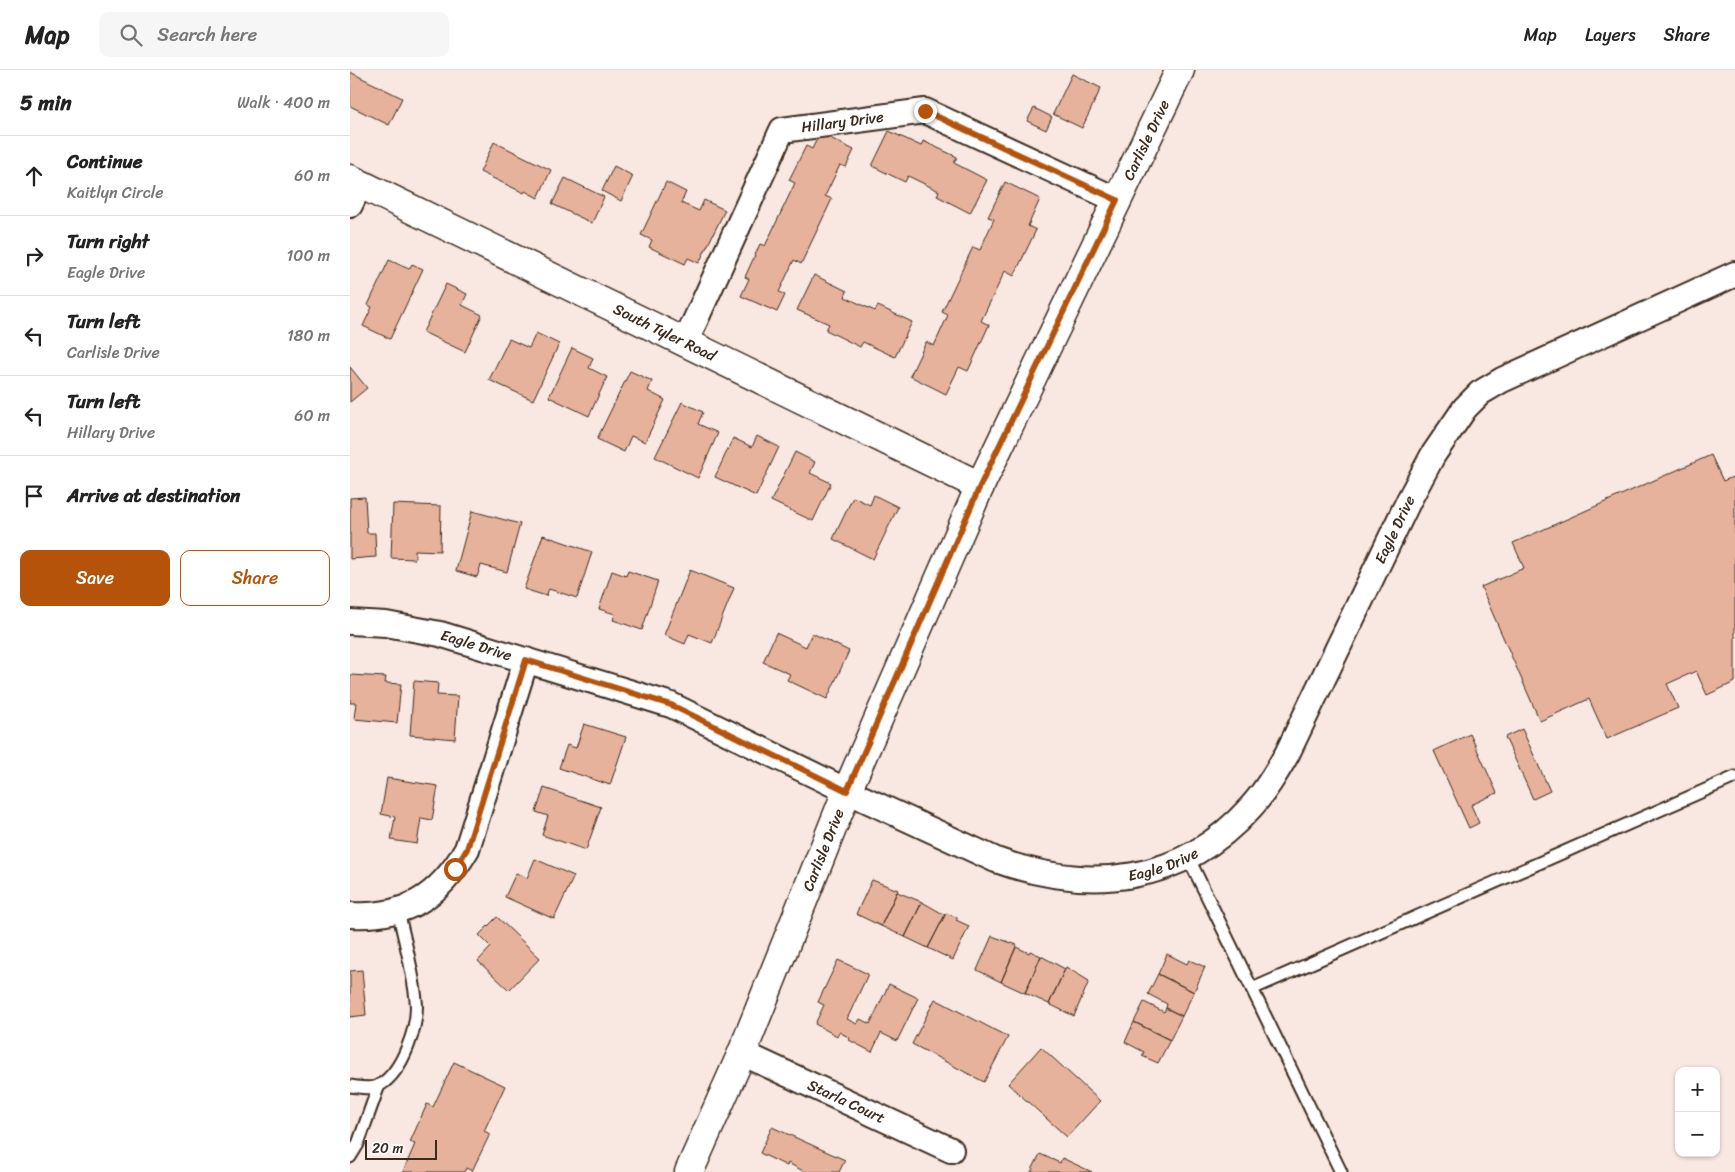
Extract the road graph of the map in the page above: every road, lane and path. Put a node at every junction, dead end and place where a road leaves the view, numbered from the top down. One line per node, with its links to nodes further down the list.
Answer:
1 (1180, 70): 3 (street, Carlisle Drive)
2 (353, 190): 5 (street, South Tyler Road)
3 (1117, 200): 5 (street, Hillary Drive); 6 (street, Carlisle Drive)
4 (1735, 274): 11 (street, Eagle Drive)
5 (685, 343): 6 (street, South Tyler Road)
6 (980, 486): 10 (street, Carlisle Drive)
7 (350, 622): 8 (street, Eagle Drive)
8 (526, 660): 10 (street, Eagle Drive); 12 (street)
9 (1735, 777): 14 (lane)
10 (847, 791): 11 (street, Eagle Drive); 15 (street, Carlisle Drive)
11 (1188, 857): 14 (lane)
12 (398, 910): 13 (street); 16 (lane)
13 (350, 915)
14 (1252, 989): 21 (lane)
15 (742, 1053): 18 (street, Starla Court); 20 (street, Carlisle Drive)
16 (379, 1085): 17 (lane); 19 (lane)
17 (350, 1086)
18 (951, 1150)
19 (350, 1157)
20 (689, 1172)
21 (1341, 1172)

